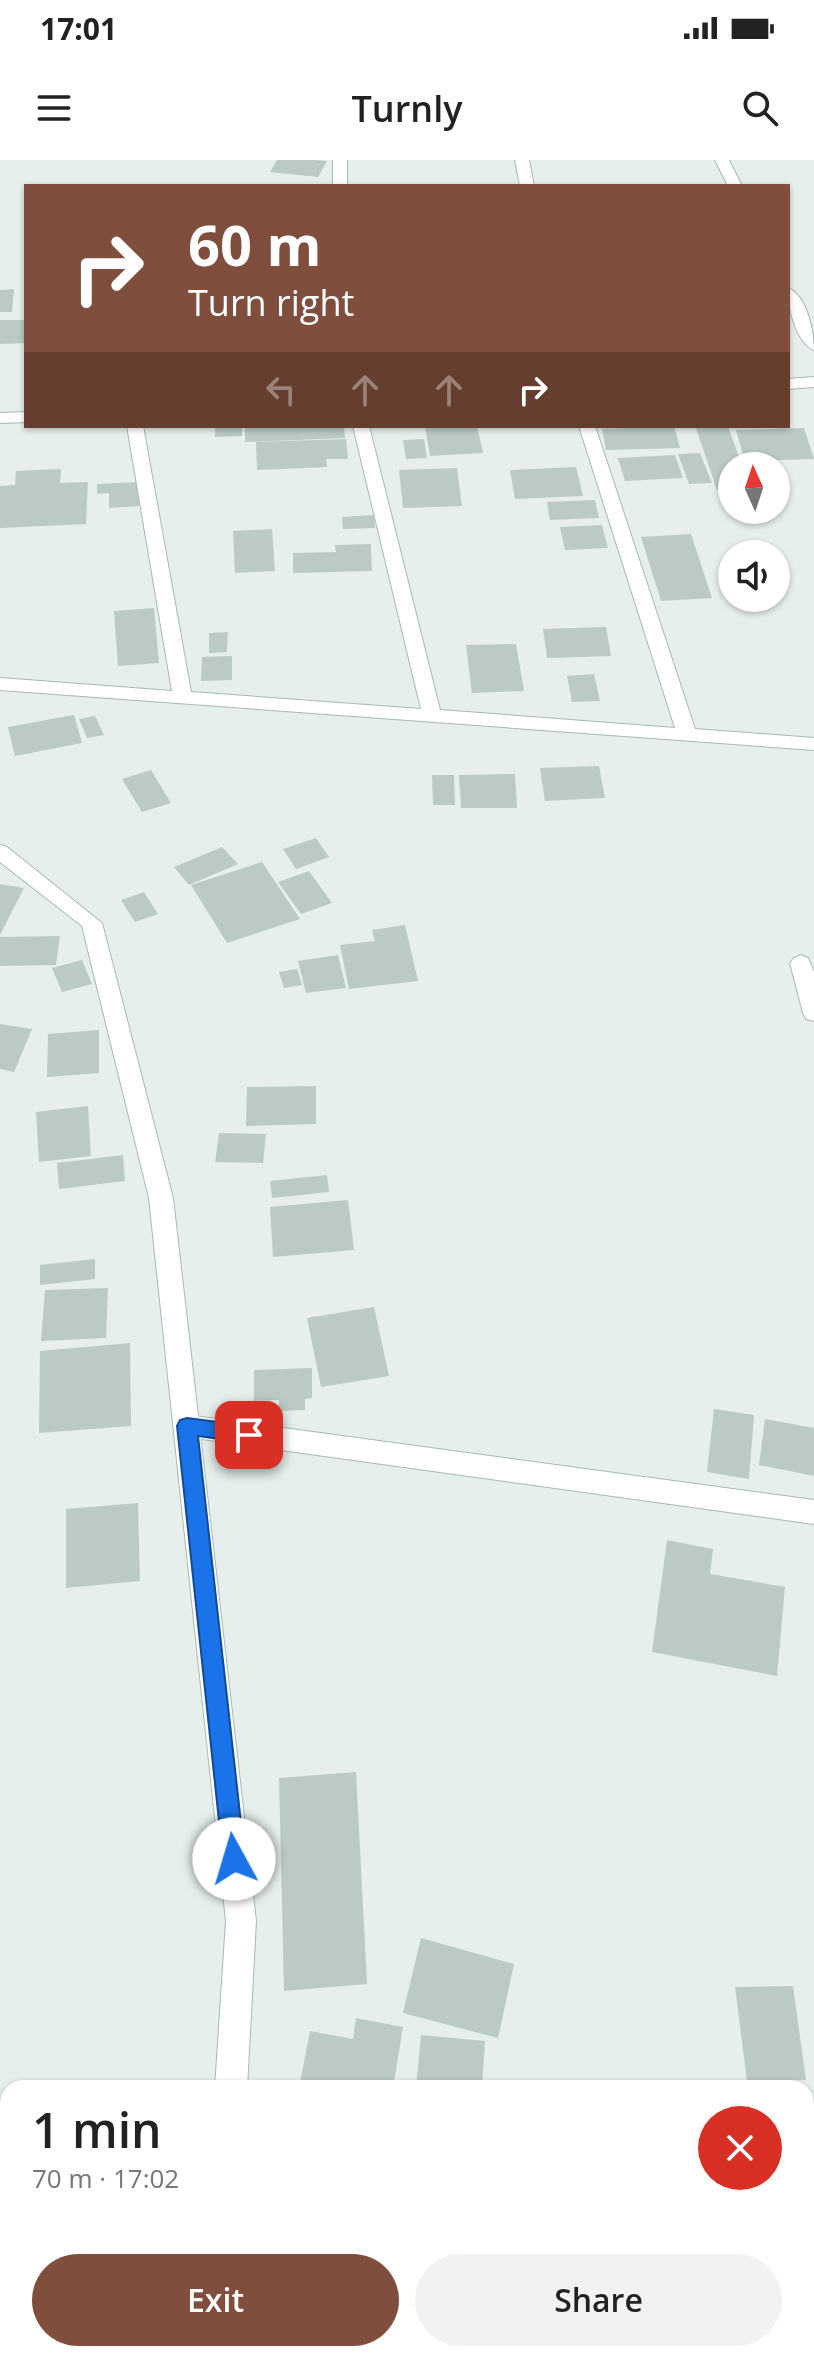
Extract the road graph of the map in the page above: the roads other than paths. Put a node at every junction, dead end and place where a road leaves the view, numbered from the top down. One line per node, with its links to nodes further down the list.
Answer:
1 (340, 160): 4 (street)
2 (522, 160): 5 (street)
3 (722, 160): 6 (street)
4 (340, 184)
5 (527, 184)
6 (734, 184)
7 (790, 296): 8 (street)
8 (814, 345)
9 (814, 382): 10 (street)
10 (790, 384)
11 (24, 417): 12 (street)
12 (0, 418)
13 (135, 428): 17 (street)
14 (361, 428): 18 (street)
15 (588, 428): 19 (street)
16 (0, 684): 17 (street)
17 (183, 698): 18 (street)
18 (432, 717): 19 (street)
19 (687, 735): 20 (street)
20 (814, 744)
21 (0, 852): 24 (street)
22 (801, 963): 23 (street)
23 (814, 1013)
24 (187, 1426): 25 (street); 26 (street)
25 (814, 1512)
26 (231, 2080)

